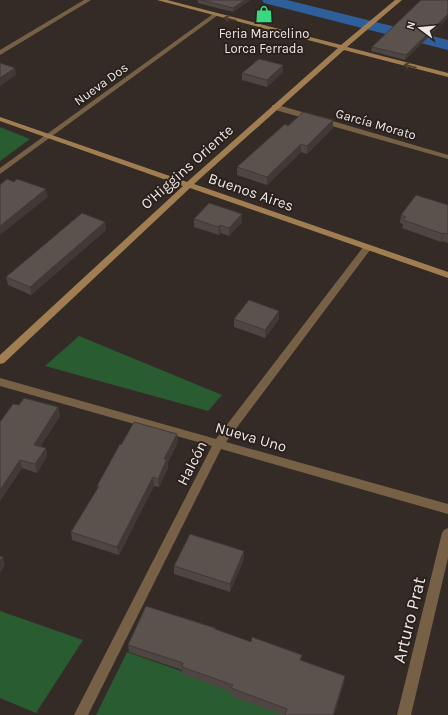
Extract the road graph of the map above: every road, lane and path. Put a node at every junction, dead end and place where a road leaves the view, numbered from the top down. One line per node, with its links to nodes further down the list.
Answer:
1 (88, 0): 6 (street)
2 (160, 0): 4 (street)
3 (399, 0): 5 (street, O'Higgins Oriente)
4 (215, 15): 5 (street, one-way to 4); 10 (street, Nueva Dos)
5 (342, 48): 7 (street, one-way to 5); 8 (street, O'Higgins Oriente)
6 (0, 53)
7 (448, 76)
8 (275, 107): 11 (street, García Morato); 13 (street, O'Higgins Oriente)
9 (0, 119): 10 (street, Buenos Aires)
10 (50, 137): 12 (street, Nueva Dos); 13 (street, Buenos Aires)
11 (448, 157)
12 (0, 172)
13 (188, 185): 14 (street, Buenos Aires); 16 (street, O'Higgins Oriente)
14 (367, 248): 15 (street, Buenos Aires); 18 (street, Halcón)
15 (448, 275)
16 (0, 361)
17 (0, 382): 18 (street, Nueva Uno)
18 (219, 443): 19 (street, Nueva Uno); 22 (street, Halcón)
19 (448, 508)
20 (448, 533): 21 (street, Arturo Prat)
21 (444, 563): 23 (street, Arturo Prat)
22 (81, 715)
23 (404, 715)

